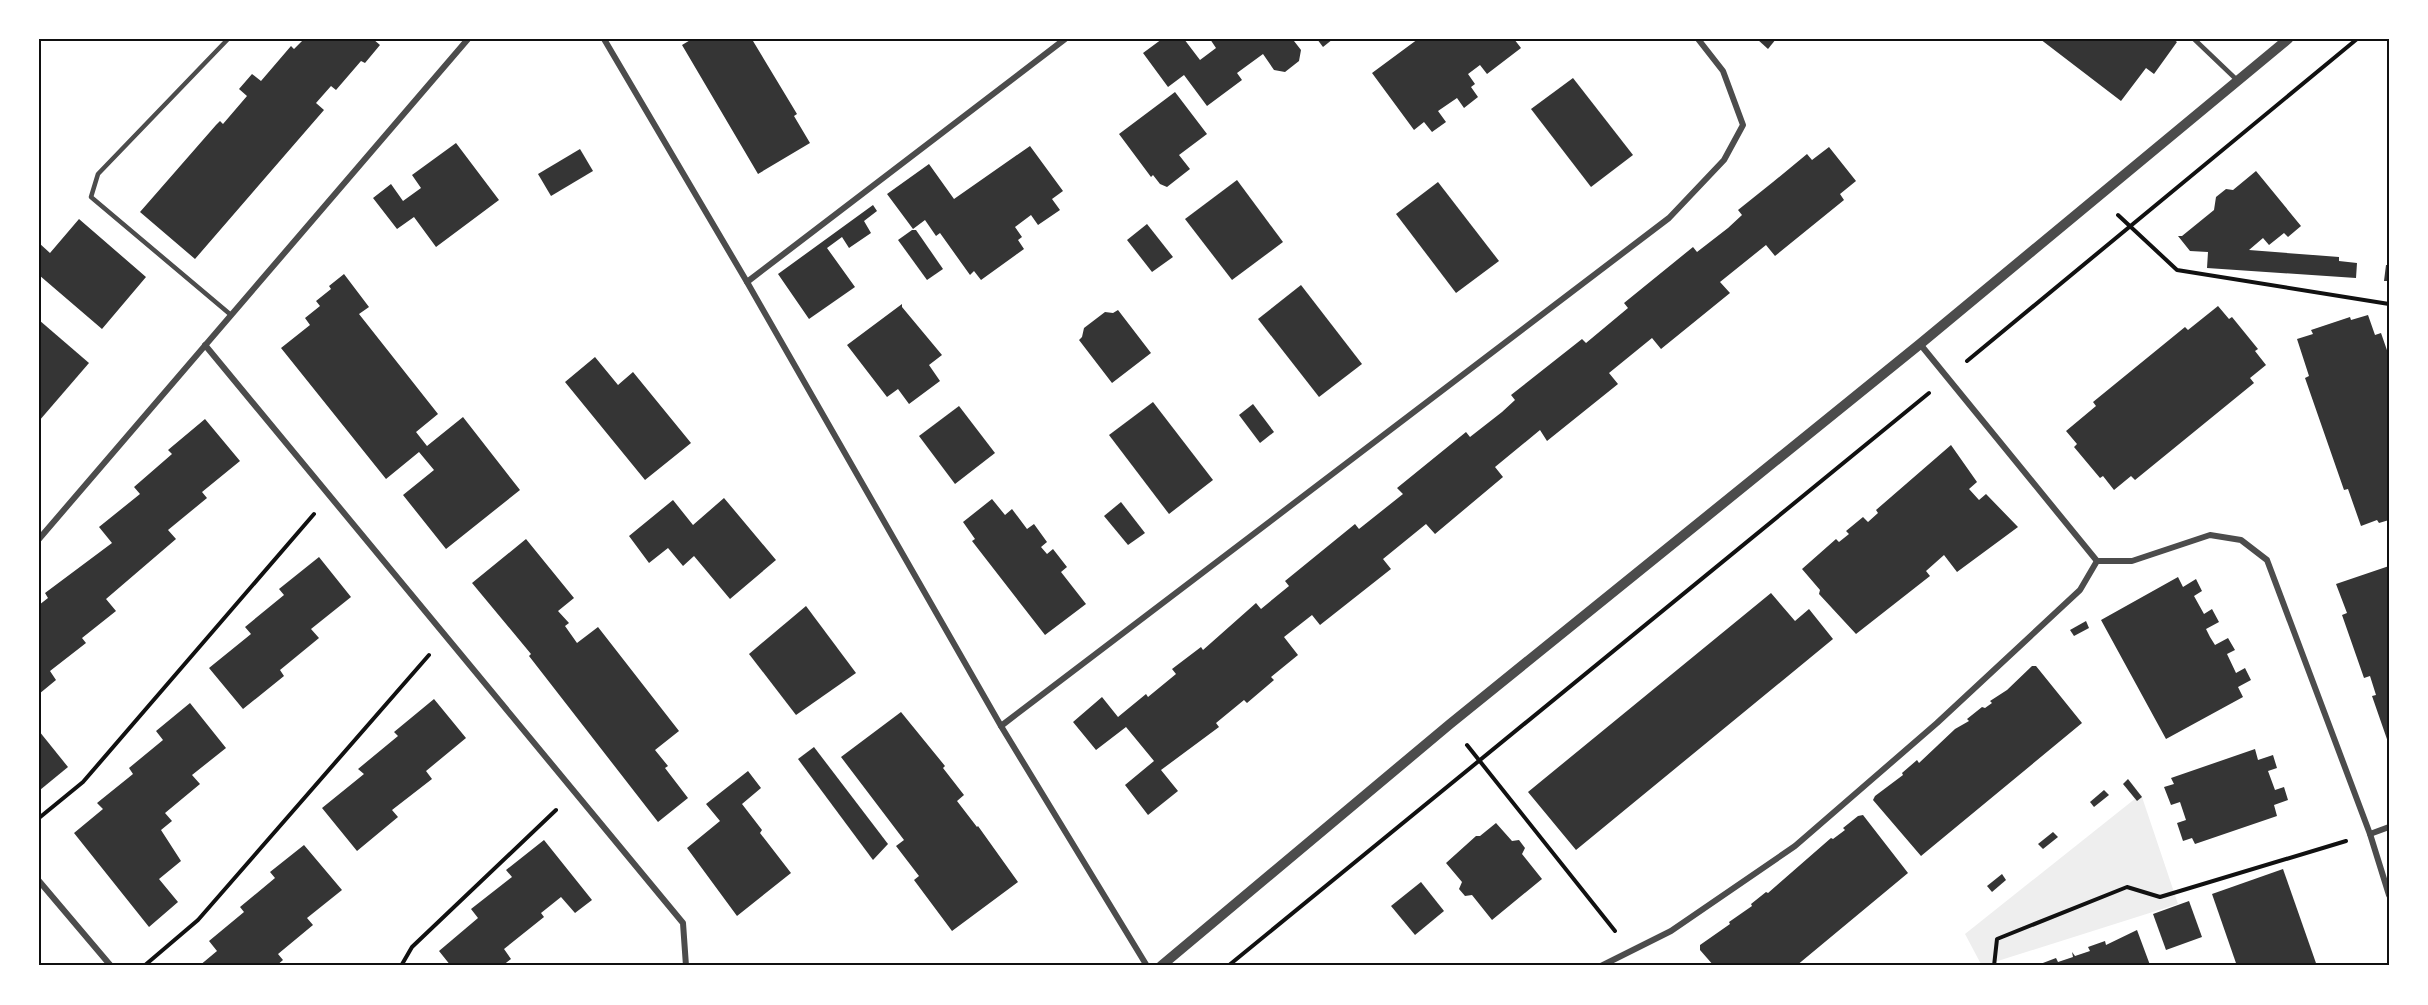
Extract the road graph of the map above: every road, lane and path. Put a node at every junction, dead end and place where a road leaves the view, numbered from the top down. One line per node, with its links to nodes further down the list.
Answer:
1 (228, 39): 14 (lane)
2 (468, 39): 14 (street)
3 (604, 39): 12 (street)
4 (1065, 39): 12 (street)
5 (1698, 39): 23 (street)
6 (2194, 39): 9 (lane)
7 (2288, 39): 9 (street)
8 (2356, 39): 11 (path)
9 (2238, 81): 10 (street)
10 (2099, 195): 11 (path); 15 (street)
11 (2128, 227): 13 (path); 17 (path)
12 (747, 282): 23 (street)
13 (2389, 304)
14 (231, 315): 16 (street)
15 (1920, 344): 17 (street); 22 (street)
16 (205, 345): 18 (street); 19 (street)
17 (1947, 379): 20 (street); 24 (path)
18 (330, 495): 21 (street); 26 (path)
19 (39, 539)
20 (2097, 561): 28 (street); 31 (street)
21 (445, 636): 25 (street); 33 (path)
22 (1450, 724): 24 (path); 37 (street)
23 (1001, 726): 36 (street)
24 (1480, 761): 31 (path); 38 (path)
25 (576, 790): 34 (path); 35 (street)
26 (39, 818)
27 (2389, 827): 28 (street)
28 (2370, 834): 30 (street); 40 (path)
29 (39, 881): 32 (street)
30 (2389, 896)
31 (1631, 951): 39 (street)
32 (111, 966)
33 (144, 966)
34 (402, 966)
35 (686, 966)
36 (1147, 966)
37 (1161, 966)
38 (1228, 966)
39 (1601, 966)
40 (1994, 966)

